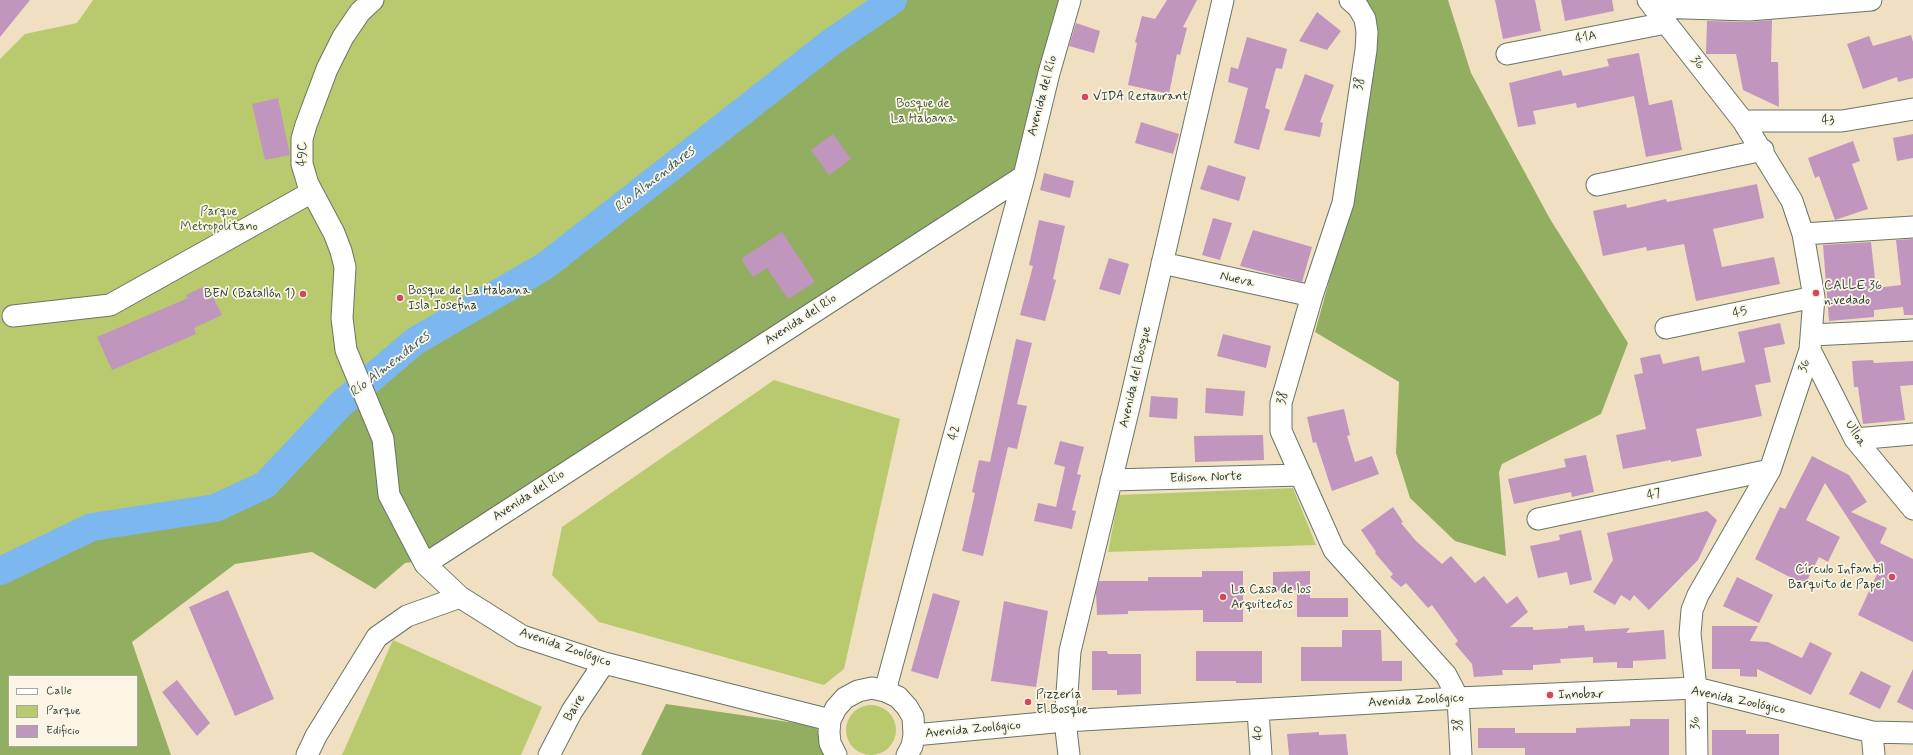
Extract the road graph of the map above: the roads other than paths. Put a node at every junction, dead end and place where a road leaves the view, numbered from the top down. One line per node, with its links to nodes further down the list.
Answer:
1 (373, 0): 14 (street, 49C)
2 (1070, 0): 12 (street, Avenida del Río)
3 (1223, 0): 17 (street, Avenida del Bosque)
4 (1350, 0): 18 (street, 38)
5 (1871, 0): 6 (street)
6 (1650, 3): 7 (street, 36)
7 (1666, 23): 8 (street, 41A); 10 (street, 36)
8 (1507, 54)
9 (1913, 109): 10 (street, 43)
10 (1743, 121): 11 (street, 36)
11 (1762, 150): 13 (street); 16 (street, 36)
12 (1024, 176): 32 (street, Avenida del Río); 36 (street, 42)
13 (1597, 185)
14 (312, 192): 20 (street); 25 (street, 49C)
15 (1913, 226): 16 (street)
16 (1803, 234): 19 (street, 36)
17 (1162, 263): 18 (street, Nueva); 29 (street, Avenida del Bosque)
18 (1312, 296): 28 (street, 38)
19 (1814, 297): 21 (street, 45); 23 (street, 36)
20 (13, 316)
21 (1666, 328)
22 (1913, 330): 23 (street)
23 (1811, 343): 26 (street, Ulloa); 27 (street, 36)
24 (1913, 434): 26 (street)
25 (383, 439): 32 (street, Avenida Zoológico)
26 (1855, 439): 30 (street, Ulloa)
27 (1770, 470): 31 (street, 47); 35 (street, 36)
28 (1301, 475): 29 (street, Edison Norte); 37 (street, 38)
29 (1111, 480): 40 (street, Avenida del Bosque)
30 (1913, 509)
31 (1538, 519)
32 (425, 564): 33 (street, Avenida Zoológico)
33 (460, 597): 34 (street, Avenida Zoológico); 44 (street)
34 (604, 663): 39 (street, Avenida Zoológico); 45 (street, Baire)
35 (1696, 688): 37 (street, Avenida Zoológico); 41 (street, Avenida Zoológico); 51 (street, 36)
36 (885, 691): 39 (street, Avenida Zoológico); 43 (street, Avenida Zoológico)
37 (1458, 698): 38 (street, Avenida Zoológico); 50 (street, 38)
38 (1258, 711): 40 (street, Avenida Zoológico); 49 (street, 40)
39 (830, 720): 46 (street)
40 (1065, 721): 43 (street, Avenida Zoológico); 48 (street, Avenida del Bosque)
41 (1872, 732): 42 (street, Avenida Zoológico); 52 (street)
42 (1913, 733)
43 (914, 735): 47 (street, Avenida Zoológico)
44 (306, 755)
45 (549, 755)
46 (836, 755)
47 (907, 755)
48 (1069, 755)
49 (1261, 755)
50 (1461, 755)
51 (1697, 755)
52 (1874, 755)

